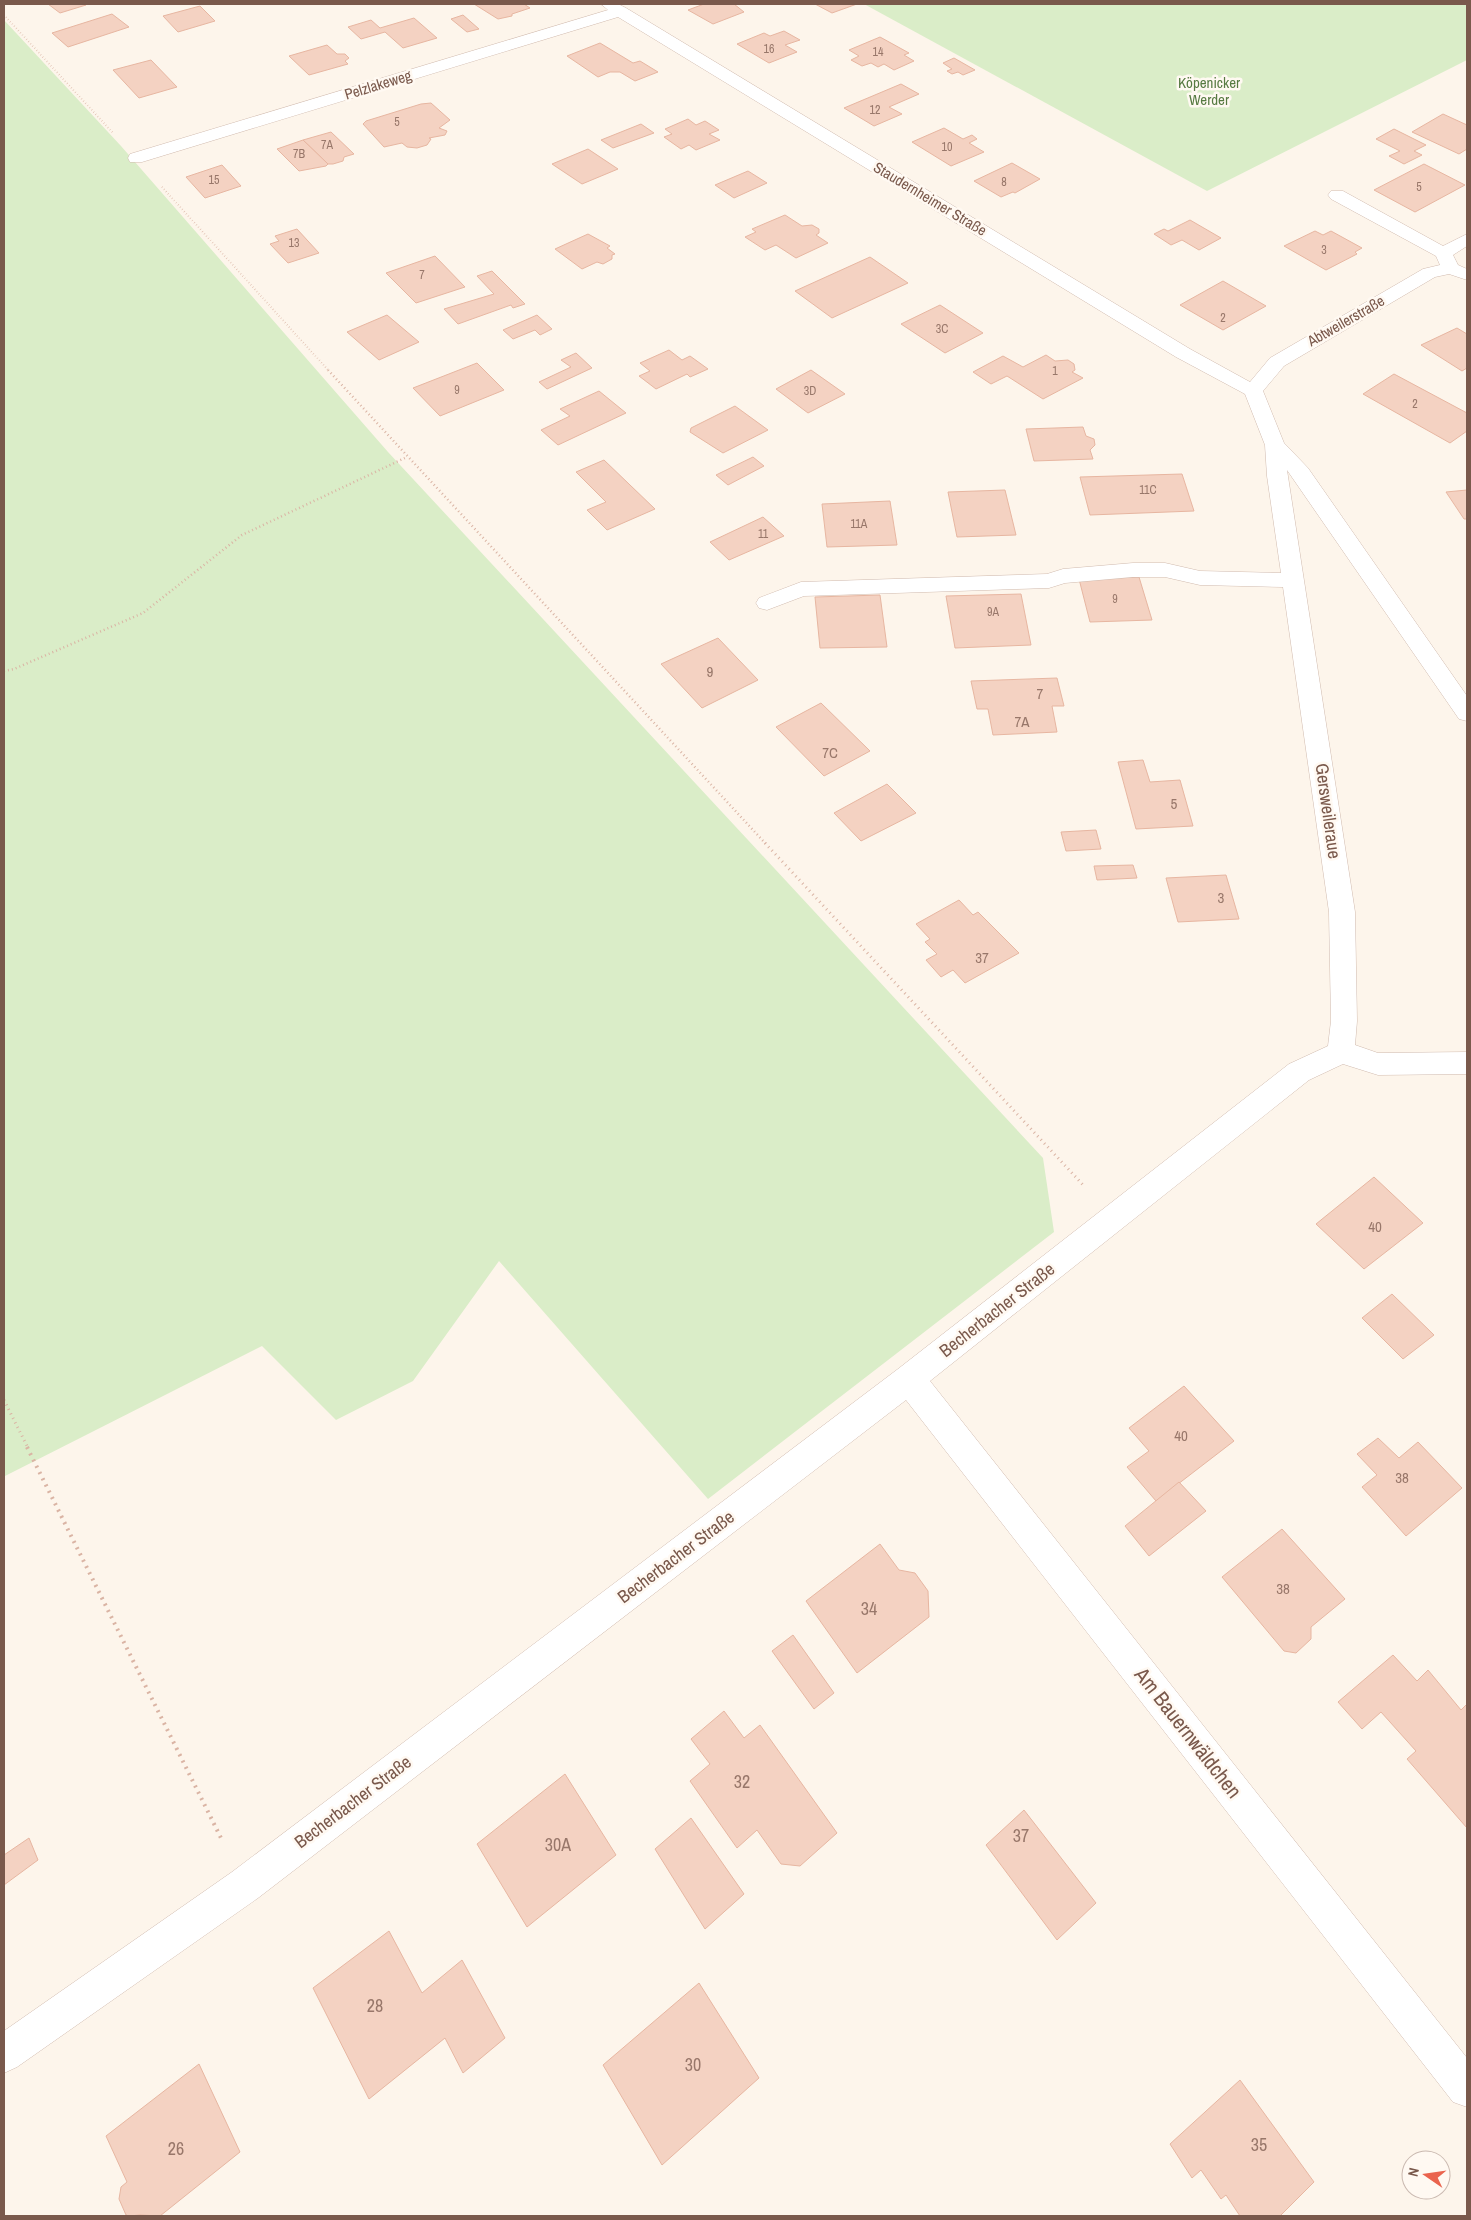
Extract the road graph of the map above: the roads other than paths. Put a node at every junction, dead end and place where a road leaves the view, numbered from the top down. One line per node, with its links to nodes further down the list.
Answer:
1 (614, 8): 2 (street, Pelzlakeweg); 6 (street, Staudernheimer Straße)
2 (136, 158)
3 (1337, 195): 5 (street)
4 (1467, 239): 5 (street, Abtweilerstraße)
5 (1454, 265): 6 (street, Abtweilerstraße)
6 (1253, 391): 7 (street, Gersweileraue)
7 (1275, 445): 8 (street, Gersweileraue); 10 (street, Gersweileraue)
8 (1293, 580): 9 (street); 11 (street, Gersweileraue)
9 (767, 603)
10 (1467, 713)
11 (1341, 1052): 12 (street); 13 (street, Becherbacher Straße)
12 (1467, 1063)
13 (909, 1379): 14 (street, Becherbacher Straße); 15 (street, Am Bauernwäldchen)
14 (4, 2054)
15 (1467, 2088)

